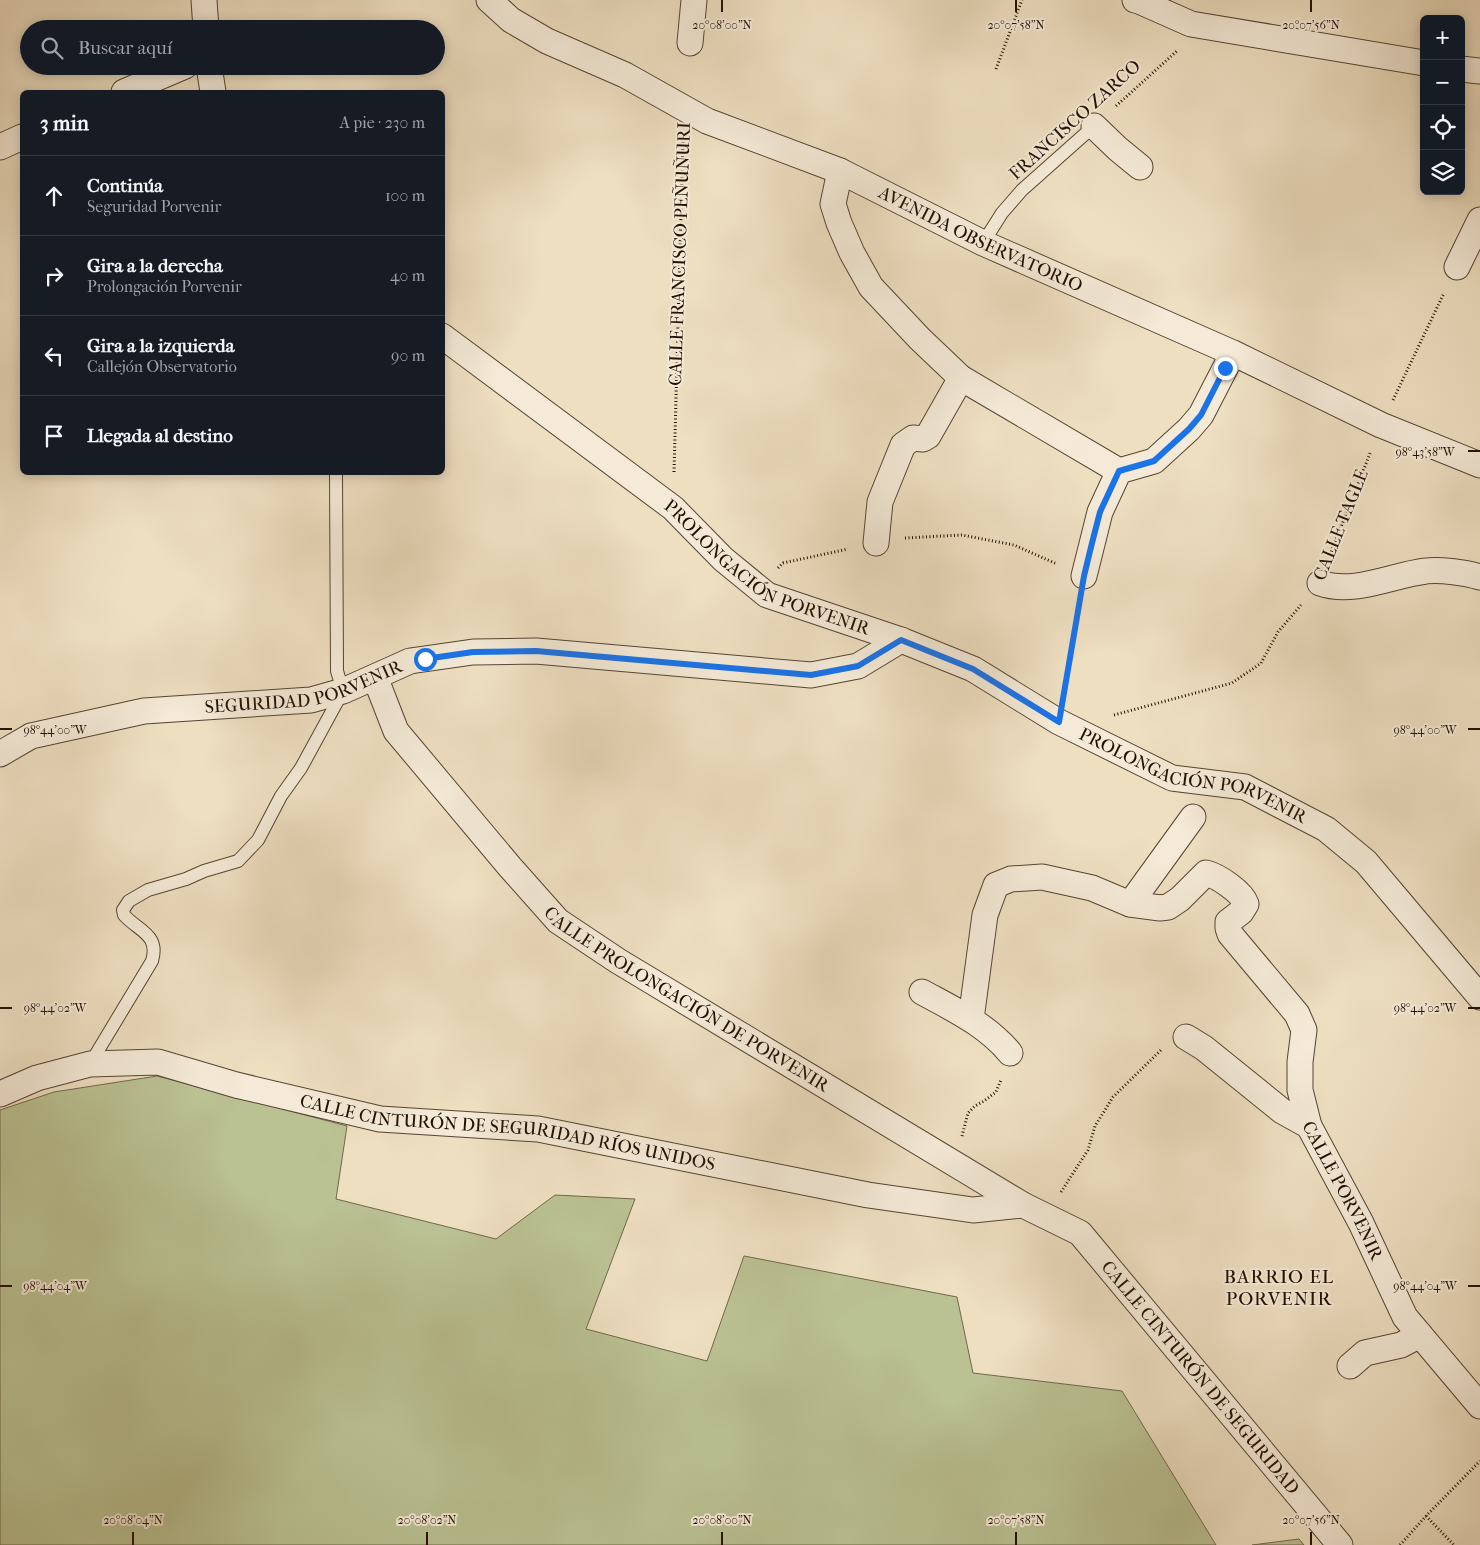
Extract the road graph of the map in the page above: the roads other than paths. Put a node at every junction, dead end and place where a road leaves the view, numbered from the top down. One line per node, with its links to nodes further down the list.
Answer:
1 (204, 0): 5 (street)
2 (489, 0): 18 (street, AVENIDA OBSERVATORIO)
3 (694, 0): 6 (street)
4 (1135, 0): 7 (street)
5 (205, 20)
6 (690, 43)
7 (1420, 63)
8 (1465, 69): 9 (street)
9 (1480, 71)
10 (164, 75): 12 (street)
11 (210, 75): 13 (street)
12 (129, 90)
13 (213, 90)
14 (1094, 126): 17 (street); 20 (lane, FRANCISCO ZARCO)
15 (20, 138): 16 (street)
16 (0, 147)
17 (1140, 167)
18 (840, 171): 20 (street, AVENIDA OBSERVATORIO); 24 (street)
19 (1480, 220): 21 (street)
20 (983, 243): 23 (street, AVENIDA OBSERVATORIO)
21 (1457, 266)
22 (445, 338): 32 (street, PROLONGACIÓN PORVENIR)
23 (1233, 353): 25 (street, AVENIDA OBSERVATORIO); 26 (street)
24 (961, 378): 26 (street); 28 (street)
25 (1480, 465)
26 (1119, 471): 29 (street)
27 (336, 475): 34 (lane)
28 (876, 544)
29 (1084, 576)
30 (1480, 577): 31 (street)
31 (1320, 582)
32 (901, 640): 33 (street, SEGURIDAD PORVENIR); 39 (street, PROLONGACIÓN PORVENIR)
33 (374, 677): 34 (street, SEGURIDAD PORVENIR); 46 (street, CALLE PROLONGACIÓN DE PORVENIR)
34 (343, 691): 35 (street, SEGURIDAD PORVENIR); 43 (lane)
35 (0, 754)
36 (1193, 818): 37 (street)
37 (1130, 904): 40 (street); 45 (street, CALLE PORVENIR)
38 (922, 992): 40 (street)
39 (1480, 997)
40 (971, 1019): 42 (street)
41 (1186, 1037): 45 (street)
42 (1010, 1053)
43 (90, 1064): 44 (street, CALLE CINTURÓN DE SEGURIDAD RÍOS UNIDOS); 46 (street, CALLE CINTURÓN DE SEGURIDAD RÍOS UNIDOS)
44 (0, 1094)
45 (1310, 1126): 48 (street, CALLE PORVENIR)
46 (1023, 1205): 47 (street, CALLE PROLONGACIÓN DE PORVENIR)
47 (1080, 1233): 51 (street, CALLE CINTURÓN DE SEGURIDAD)
48 (1420, 1335): 49 (street); 50 (street, CALLE PORVENIR)
49 (1350, 1366)
50 (1480, 1406)
51 (1340, 1545)

